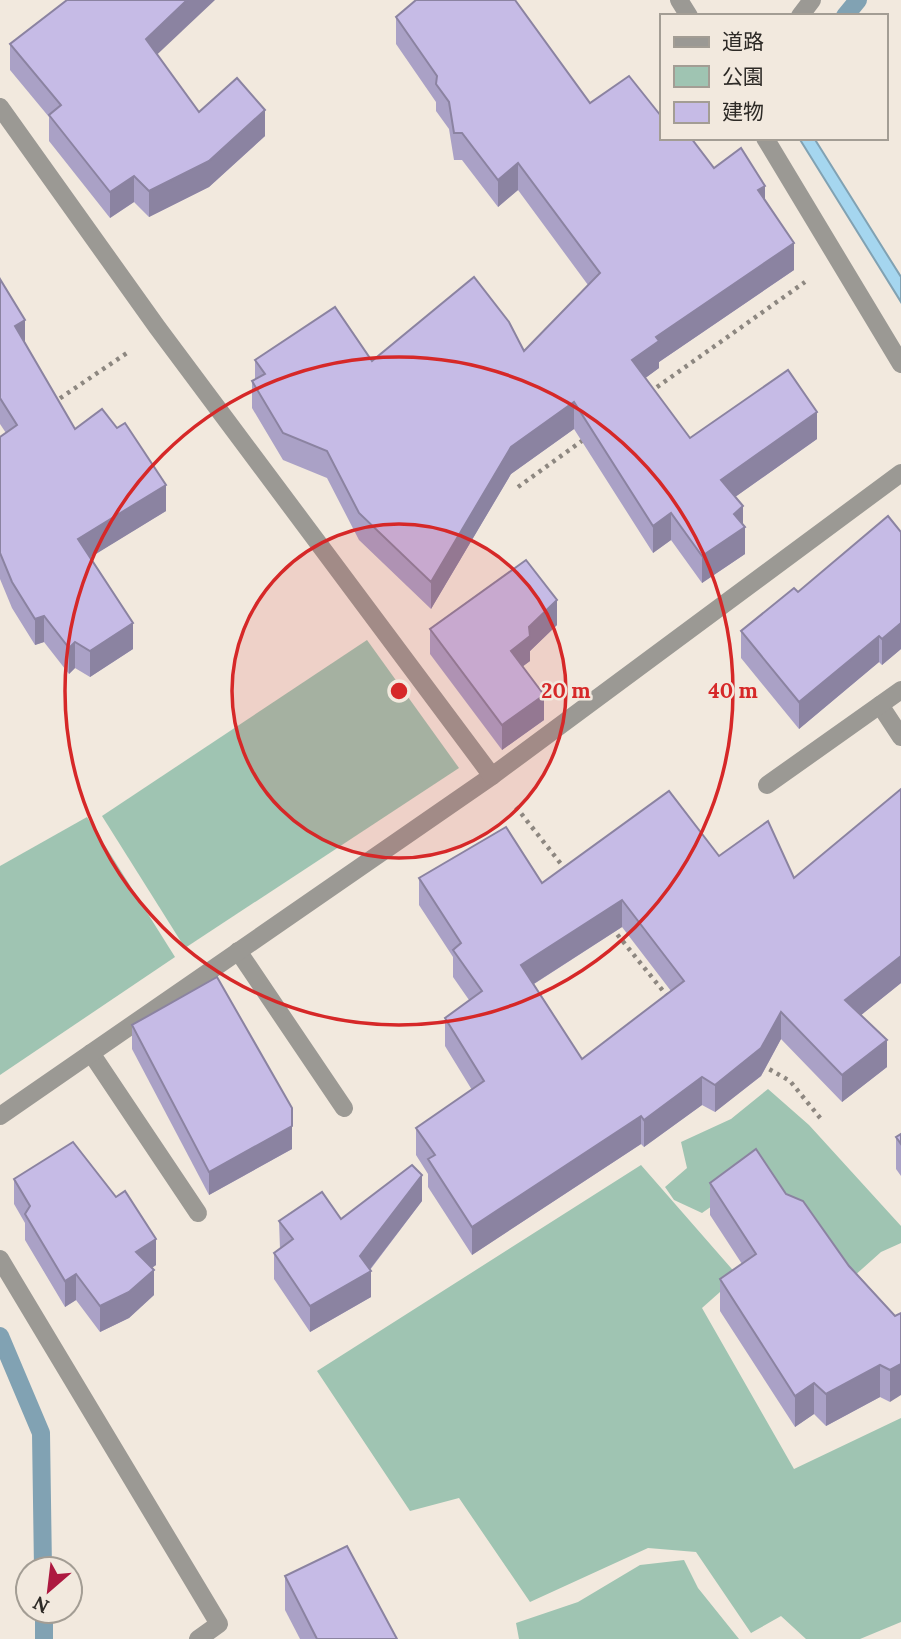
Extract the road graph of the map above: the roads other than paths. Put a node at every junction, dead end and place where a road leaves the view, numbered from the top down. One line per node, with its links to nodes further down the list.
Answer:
1 (2, 114): 8 (street)
2 (766, 140): 3 (street)
3 (901, 364)
4 (901, 473): 8 (street)
5 (901, 690): 6 (street)
6 (880, 705): 7 (street); 9 (street)
7 (901, 737)
8 (492, 776): 10 (street)
9 (767, 785)
10 (238, 951): 11 (street); 12 (street)
11 (91, 1053): 13 (street); 14 (street)
12 (344, 1108)
13 (0, 1116)
14 (198, 1213)
15 (0, 1259): 16 (street)
16 (198, 1639)

